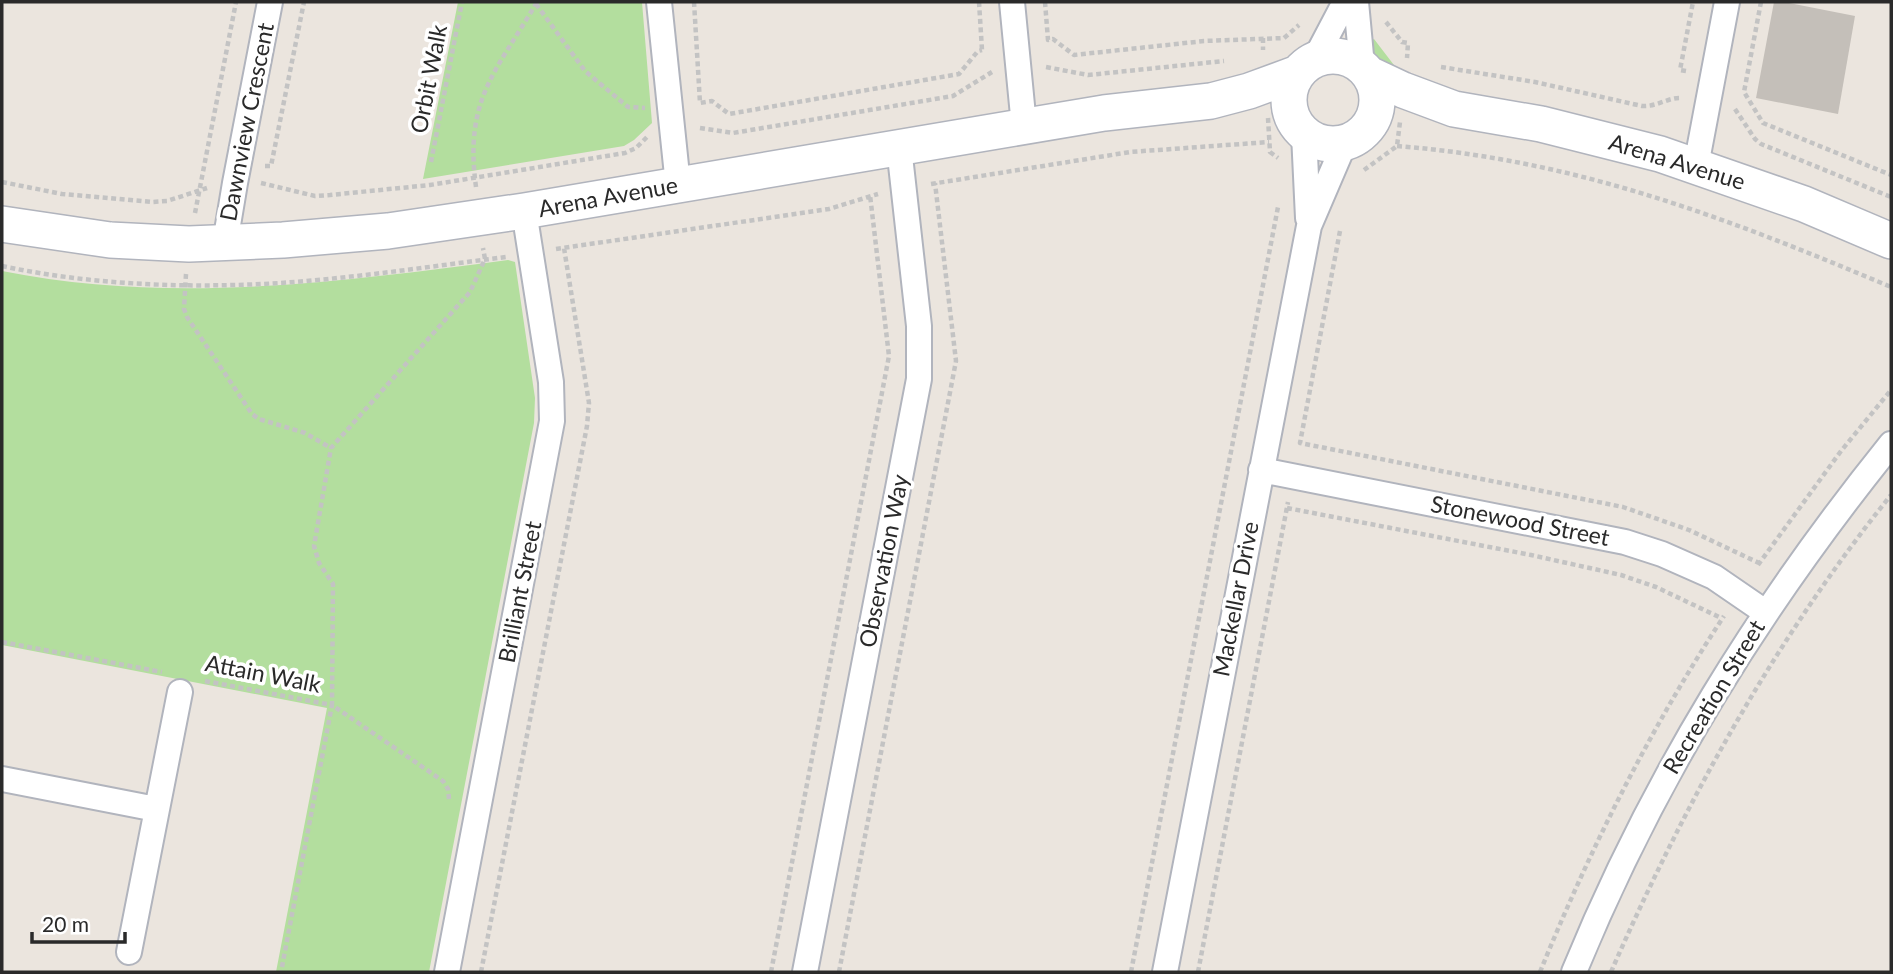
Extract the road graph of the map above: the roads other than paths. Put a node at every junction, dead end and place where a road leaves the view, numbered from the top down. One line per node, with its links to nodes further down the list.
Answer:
1 (270, 2): 21 (street, Dawnview Crescent)
2 (659, 2): 16 (street)
3 (1012, 2): 11 (street)
4 (1345, 2): 7 (street)
5 (1356, 2): 8 (street)
6 (1727, 2): 15 (street)
7 (1306, 66): 8 (street); 9 (street, Arena Avenue); 12 (street)
8 (1365, 70): 10 (street, Arena Avenue); 13 (street)
9 (1210, 101): 11 (street, Arena Avenue); 12 (street, Arena Avenue)
10 (1454, 109): 13 (street, Arena Avenue); 15 (street, Arena Avenue)
11 (1024, 126): 14 (street, Arena Avenue)
12 (1289, 132): 13 (street); 19 (street, Mackellar Drive)
13 (1358, 132): 19 (street, Mackellar Drive)
14 (899, 147): 16 (street, Arena Avenue); 30 (street, Observation Way)
15 (1696, 166): 20 (street, Arena Avenue)
16 (678, 185): 17 (street, Arena Avenue)
17 (524, 211): 21 (street, Arena Avenue); 29 (street, Brilliant Street)
18 (2, 224): 21 (street, Arena Avenue)
19 (1309, 226): 23 (street, Mackellar Drive)
20 (1891, 241)
21 (225, 243)
22 (1891, 444): 24 (street, Recreation Street)
23 (1261, 470): 24 (street, Stonewood Street); 31 (street, Mackellar Drive)
24 (1765, 612): 32 (street, Recreation Street)
25 (184, 682): 27 (street)
26 (2, 779): 27 (street)
27 (156, 809): 28 (street)
28 (129, 952)
29 (447, 972)
30 (805, 972)
31 (1165, 972)
32 (1574, 972)

